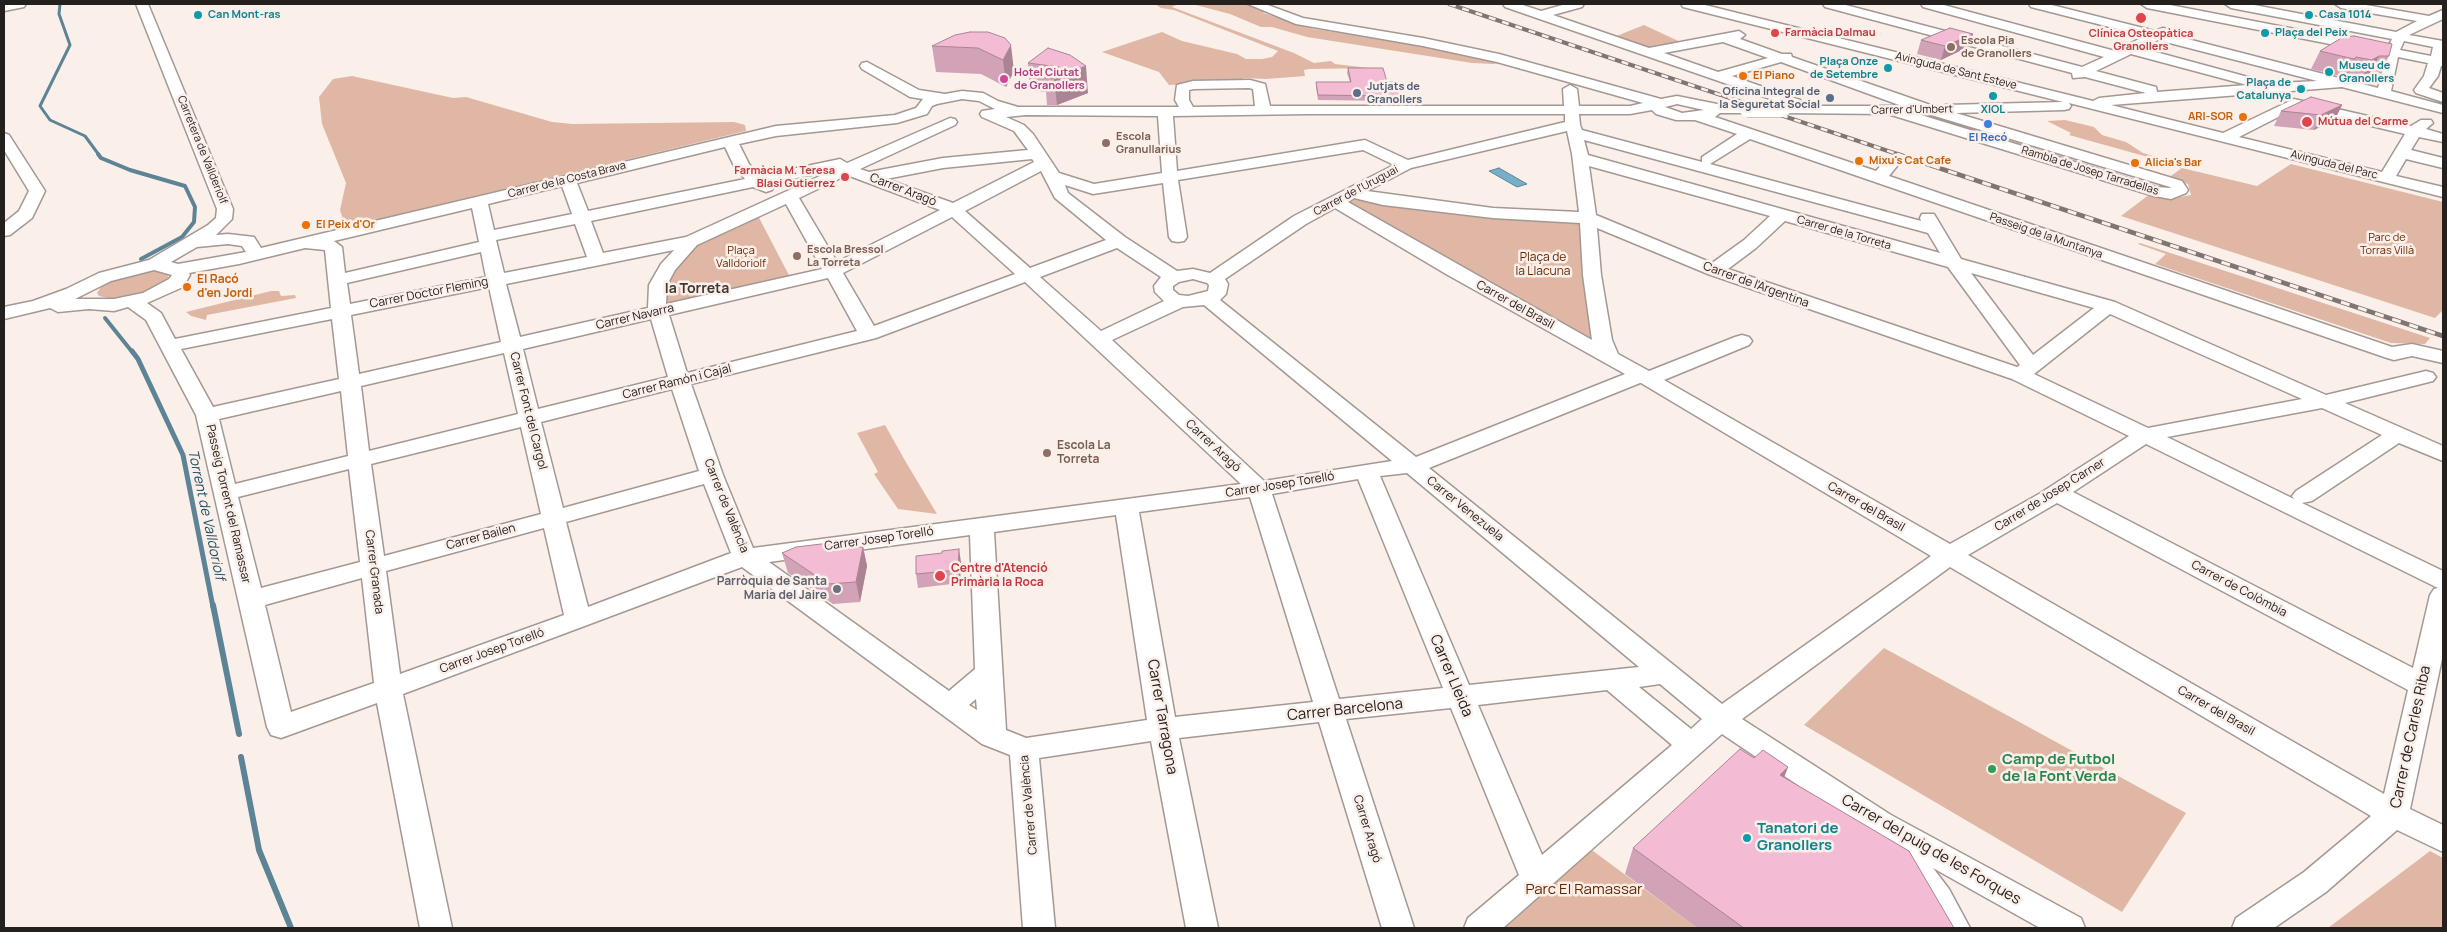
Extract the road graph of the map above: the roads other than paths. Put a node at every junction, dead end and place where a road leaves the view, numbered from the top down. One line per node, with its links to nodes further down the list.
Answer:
1 (20, 4): 18 (street)
2 (142, 4): 109 (street, Carretera de Vallderiolf)
3 (1254, 4): 58 (street)
4 (1509, 4): 23 (street)
5 (1578, 4): 23 (street)
6 (1687, 4): 20 (street, Avinguda de Sant Esteve)
7 (1738, 4): 20 (street)
8 (1829, 4): 35 (street)
9 (1927, 4): 29 (street)
10 (2035, 4): 19 (street)
11 (2148, 4): 21 (street)
12 (2220, 4): 21 (street)
13 (2231, 4): 31 (street)
14 (2341, 4): 25 (street)
15 (2392, 4): 25 (street)
16 (2437, 4): 17 (street)
17 (2443, 5)
18 (4, 7)
19 (2064, 8): 29 (street); 30 (street)
20 (1717, 11): 27 (street, Avinguda de Sant Esteve)
21 (2200, 14): 28 (street); 30 (street)
22 (2443, 14): 24 (street)
23 (1541, 15): 38 (street)
24 (2429, 20): 25 (street); 26 (street)
25 (2410, 22): 31 (street); 33 (street)
26 (2443, 23)
27 (1780, 27): 32 (street); 34 (street, Avinguda de Sant Esteve)
28 (2268, 27): 37 (street); 39 (street)
29 (2017, 28): 35 (street); 40 (street)
30 (2157, 35): 36 (street); 47 (street)
31 (2399, 36): 33 (street); 37 (street)
32 (1725, 38): 38 (street); 41 (street)
33 (2443, 41): 42 (street)
34 (1840, 42): 41 (street); 44 (street, Avinguda de Sant Esteve)
35 (1983, 45): 44 (street); 45 (street)
36 (2135, 47): 40 (street); 48 (street)
37 (2393, 51): 42 (street); 52 (street)
38 (1650, 52): 46 (street)
39 (2335, 52)
40 (2116, 56): 45 (street)
41 (1783, 58): 46 (street); 60 (street)
42 (2440, 62): 56 (street)
43 (867, 66): 53 (street)
44 (1937, 66): 50 (street, Avinguda de Sant Esteve)
45 (2083, 72): 50 (street); 54 (street)
46 (1718, 76): 59 (street)
47 (2344, 83): 51 (street); 52 (street)
48 (2274, 88): 51 (street); 54 (street)
49 (1570, 89): 71 (street)
50 (2045, 93): 57 (street, Avinguda de Sant Esteve)
51 (2300, 93): 72 (street); 76 (street)
52 (2384, 93): 63 (street)
53 (914, 94): 55 (street); 64 (street)
54 (2166, 94): 57 (street)
55 (941, 97): 64 (street); 69 (street)
56 (2443, 98)
57 (2087, 104): 60 (street, Carrer d'Umbert); 76 (street, Avinguda de Sant Esteve)
58 (1663, 107): 67 (street); 71 (street)
59 (1791, 109): 62 (street, Carrer d'Umbert); 67 (street, Carrer d'Umbert, bridge)
60 (1930, 109): 62 (street, Carrer d'Umbert); 62 (street, Rambla de Josep Tarradellas)
61 (1263, 110): 66 (street); 66 (street); 71 (street)
62 (1889, 110)
63 (2443, 110): 72 (street)
64 (927, 111): 70 (street); 73 (street, Carrer de la Costa Brava)
65 (1166, 111): 66 (street); 68 (street); 89 (street)
66 (1186, 111)
67 (1702, 112): 74 (street, Passeig de la Muntanya)
68 (1076, 113): 69 (street); 86 (street)
69 (980, 115): 70 (street); 86 (street)
70 (950, 122): 80 (street, Carrer de València)
71 (1573, 122): 81 (street); 83 (street); 85 (street, Carrer de l'Uruguai)
72 (2415, 130): 77 (street); 78 (street)
73 (734, 132): 92 (street, Carrer de la Costa Brava); 93 (street)
74 (1747, 134): 83 (street); 91 (street, Passeig de la Muntanya)
75 (4, 138): 105 (street)
76 (2224, 138): 90 (street, Avinguda del Parc)
77 (2443, 138)
78 (2402, 153): 84 (street); 90 (street)
79 (1002, 156): 86 (street); 88 (street); 94 (street)
80 (873, 158): 87 (street, Carrer de València); 93 (street)
81 (1580, 158): 101 (street, Carrer de la Torreta); 103 (street)
82 (1893, 161): 91 (street)
83 (1703, 163): 104 (street)
84 (2443, 163)
85 (1406, 165): 89 (street); 98 (street, Carrer de l'Uruguai)
86 (1050, 169): 89 (street); 94 (street, Carrer Navarra); 108 (street)
87 (848, 170): 88 (street, Carrer Aragó); 97 (street, Carrer de València)
88 (870, 177): 100 (street, Carrer Aragó)
89 (1170, 178): 106 (street)
90 (2387, 178): 95 (street, Avinguda del Parc)
91 (1878, 179): 96 (street, Passeig de la Muntanya)
92 (568, 180): 99 (street, Carrer de la Costa Brava); 102 (street)
93 (755, 181): 97 (street); 102 (street)
94 (1006, 183): 100 (street, Carrer Navarra)
95 (2443, 192)
96 (1923, 194): 104 (street); 141 (street, Passeig de la Muntanya)
97 (788, 198): 110 (street, Carrer de València); 118 (street)
98 (1345, 198): 103 (street, Carrer de l'Argentina); 121 (street, Carrer de l'Uruguai); 142 (street, Carrer del Brasil)
99 (479, 202): 107 (street, Carrer Font del Cargol); 111 (street, Carrer de la Costa Brava)
100 (953, 209): 118 (street, Carrer Navarra); 119 (street, Carrer Aragó)
101 (1781, 215): 115 (street, Carrer de la Torreta); 117 (street)
102 (580, 217): 107 (street); 114 (street)
103 (1588, 218): 117 (street, Carrer de l'Argentina); 142 (street)
104 (1936, 230): 115 (street)
105 (4, 232)
106 (1178, 237)
107 (487, 241): 123 (street); 124 (street, Carrer Font del Cargol)
108 (1119, 241): 119 (street, Carrer Ramón i Cajal); 120 (street)
109 (194, 242): 113 (street); 116 (street, Carretera de Vallderiolf)
110 (691, 242): 114 (street, Carrer Doctor Fleming); 132 (street, Carrer de València)
111 (300, 245): 112 (street); 113 (street, Carrer de la Costa Brava)
112 (333, 248): 122 (street); 123 (street, Carrer Granada)
113 (257, 255): 122 (street, Carrer de la Costa Brava)
114 (597, 260): 124 (street, Carrer Doctor Fleming)
115 (1955, 264): 130 (street, Carrer de la Torreta); 143 (street)
116 (154, 265): 122 (street); 125 (street)
117 (1714, 270): 143 (street, Carrer de l'Argentina)
118 (832, 272): 132 (street, Carrer Navarra); 135 (street)
119 (1028, 275): 135 (street, Carrer Ramón i Cajal); 136 (street, Carrer Aragó)
120 (1174, 277): 121 (street); 127 (street)
121 (1214, 279): 126 (street)
122 (174, 280): 128 (street)
123 (338, 280): 131 (street, Carrer Granada)
124 (496, 280): 131 (street, Carrer Doctor Fleming); 138 (street, Carrer Font del Cargol)
125 (92, 284): 129 (street); 133 (street)
126 (1208, 299): 127 (street); 155 (street, Carrer Venezuela)
127 (1180, 301): 136 (street)
128 (132, 302): 129 (street); 139 (street, Passeig Torrent del Ramassar)
129 (89, 303): 134 (street)
130 (2108, 306): 143 (street); 148 (street, Carrer de la Torreta)
131 (342, 311): 139 (street, Carrer Doctor Fleming); 146 (street, Carrer Granada)
132 (658, 312): 138 (street, Carrer Navarra); 147 (street, Carrer de València)
133 (4, 313)
134 (4, 318)
135 (868, 334): 147 (street, Carrer Ramón i Cajal)
136 (1099, 339): 158 (street, Carrer Aragó)
137 (1742, 341): 144 (street, Carrer Josep Torelló)
138 (512, 345): 146 (street, Carrer Navarra); 150 (street, Carrer Font del Cargol)
139 (168, 346): 149 (street, Passeig Torrent del Ramassar)
140 (2442, 350): 141 (street)
141 (2394, 354): 145 (street)
142 (1609, 357): 144 (street, Carrer del Brasil)
143 (2025, 371): 152 (street, Carrer de l'Argentina)
144 (1644, 377): 155 (street, Carrer Josep Torelló); 165 (street, Carrer del Brasil)
145 (2434, 378): 148 (street, Carrer de Josep Carner)
146 (350, 382): 149 (street, Carrer Navarra); 154 (street, Carrer Granada)
147 (680, 382): 150 (street, Carrer Ramón i Cajal); 157 (street, Carrer de València)
148 (2327, 401): 151 (street, Carrer de la Torreta); 152 (street, Carrer de Josep Carner)
149 (207, 415): 159 (street, Passeig Torrent del Ramassar)
150 (529, 419): 154 (street, Carrer Ramón i Cajal); 163 (street, Carrer Font del Cargol)
151 (2398, 434): 153 (street, Carrer de la Torreta); 161 (street)
152 (2146, 435): 160 (street, Carrer de Josep Carner); 168 (street, Carrer de l'Argentina)
153 (2443, 454)
154 (360, 460): 159 (street, Carrer Ramón i Cajal); 167 (street, Carrer Granada)
155 (1413, 466): 156 (street, Carrer Josep Torelló); 173 (street, Carrer Venezuela)
156 (1366, 471): 158 (street, Carrer Josep Torelló); 177 (street, Carrer Lleida)
157 (712, 475): 163 (street, Carrer Bailen); 166 (street, Carrer de València)
158 (1259, 489): 162 (street, Carrer Josep Torelló); 179 (street, Carrer Aragó)
159 (226, 493): 170 (street, Passeig Torrent del Ramassar)
160 (2056, 493): 165 (street, Carrer de Josep Carner); 175 (street, Carrer de Colòmbia)
161 (2304, 496)
162 (1126, 506): 164 (street, Carrer Josep Torelló); 182 (street, Carrer Tarragona)
163 (554, 518): 167 (street, Carrer Bailen); 171 (street, Carrer Font del Cargol)
164 (982, 525): 166 (street, Carrer Josep Torelló); 172 (street)
165 (1949, 555): 180 (street, Carrer de Josep Carner); 186 (street, Carrer del Brasil)
166 (745, 557): 171 (street, Carrer Josep Torelló); 178 (street, Carrer de València)
167 (373, 566): 170 (street, Carrer Bailen); 176 (street, Carrer Granada)
168 (2443, 581)
169 (2443, 595): 175 (street, Carrer de Carles Riba)
170 (250, 600): 181 (street, Passeig Torrent del Ramassar)
171 (578, 620): 176 (street, Carrer Josep Torelló)
172 (988, 673): 178 (street); 183 (street)
173 (1666, 674): 174 (street, Carrer Barcelona); 180 (street, Carrer Venezuela)
174 (1614, 681): 177 (street, Carrer Barcelona); 184 (street)
175 (2422, 685): 186 (street, Carrer de Carles Riba)
176 (388, 688): 181 (street, Carrer Josep Torelló); 190 (street, Carrer Granada)
177 (1460, 698): 179 (street, Carrer Barcelona); 189 (street, Carrer Lleida)
178 (950, 706): 183 (street, Carrer de València)
179 (1330, 711): 182 (street, Carrer Barcelona); 193 (street, Carrer Aragó)
180 (1721, 719): 184 (street, Carrer de Josep Carner); 187 (street, Carrer del puig de les Forques)
181 (281, 727)
182 (1163, 729): 185 (street, Carrer Barcelona); 192 (street, Carrer Tarragona)
183 (992, 736): 185 (street, Carrer de València)
184 (1690, 744): 189 (street, Carrer de Josep Carner)
185 (1024, 749): 191 (street, Carrer de València)
186 (2394, 814): 188 (street, Carrer del Brasil); 197 (street, Carrer de Carles Riba)
187 (1880, 824): 195 (street); 196 (street, Carrer del puig de les Forques)
188 (2443, 839)
189 (1538, 880): 194 (street, Carrer de Josep Carner)
190 (436, 928)
191 (1039, 928)
192 (1202, 928)
193 (1398, 928)
194 (1480, 928)
195 (1954, 928)
196 (2069, 928)
197 (2248, 928)

